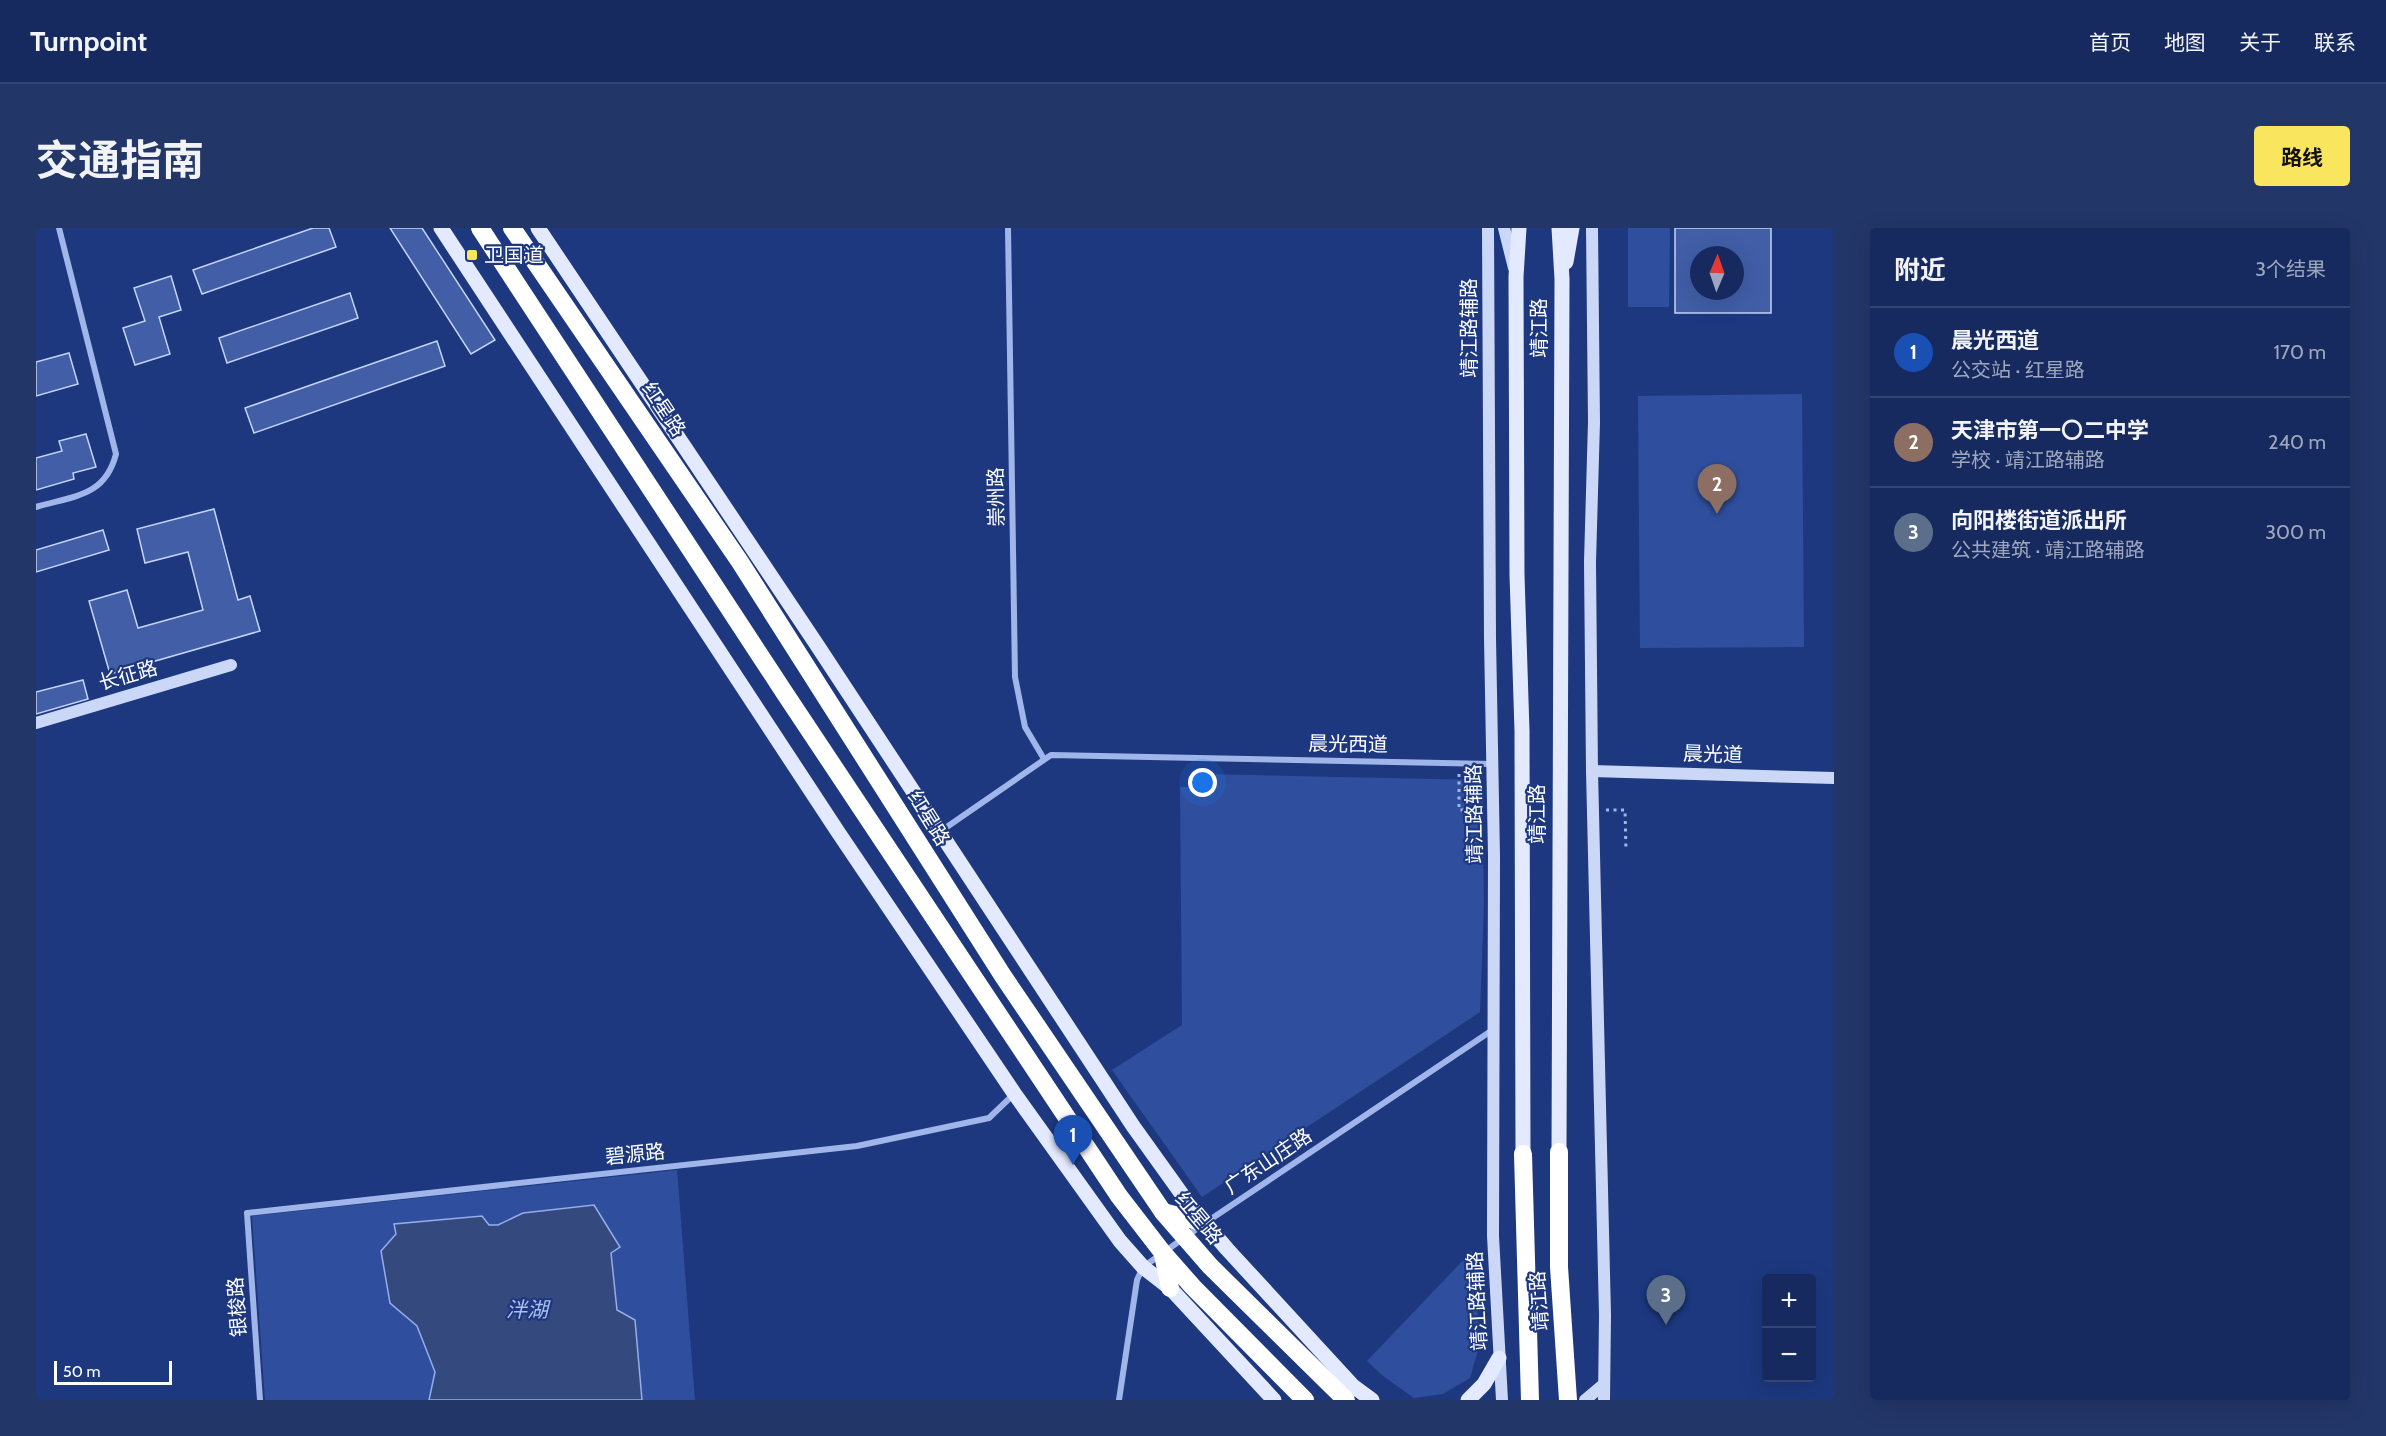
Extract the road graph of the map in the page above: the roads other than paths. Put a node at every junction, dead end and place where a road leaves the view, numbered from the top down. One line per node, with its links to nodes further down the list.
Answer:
1 (59, 228): 15 (street)
2 (441, 228): 24 (main road)
3 (480, 228): 31 (highway)
4 (512, 228): 27 (highway, 红星路)
5 (538, 228): 22 (main road)
6 (1008, 228): 18 (street, 崇州路)
7 (1488, 228): 19 (street, 靖江路辅路)
8 (1504, 228): 13 (street)
9 (1519, 228): 13 (main road, 靖江路)
10 (1559, 228): 14 (main road, 靖江路)
11 (1572, 228): 14 (main road)
12 (1592, 228): 20 (street)
13 (1516, 277): 26 (main road, 靖江路)
14 (1562, 279): 25 (main road, 靖江路)
15 (36, 507)
16 (231, 665): 17 (street, 长征路)
17 (36, 723)
18 (1044, 759): 19 (street, 晨光西道); 22 (street, 晨光西道)
19 (1492, 764): 23 (street, 靖江路辅路)
20 (1592, 771): 21 (street, 晨光道); 36 (street)
21 (1834, 778)
22 (940, 832): 29 (main road)
23 (1495, 1029): 29 (street, 广东山庄路); 34 (street, 靖江路辅路)
24 (1014, 1093): 28 (street, 碧源路); 32 (main road)
25 (1559, 1152): 46 (highway, 靖江路)
26 (1523, 1154): 45 (highway, 靖江路)
27 (1163, 1212): 29 (highway); 30 (highway, 红星路)
28 (247, 1213): 39 (street, 银梭路)
29 (1205, 1223): 30 (street, 广东山庄路); 35 (main road)
30 (1185, 1237): 31 (street, 广东山庄路); 37 (highway, 红星路)
31 (1163, 1253): 32 (street, 广东山庄路); 33 (highway); 42 (highway)
32 (1143, 1267): 33 (main road); 40 (street)
33 (1170, 1288): 41 (main road)
34 (1499, 1358): 38 (street, 靖江路辅路); 44 (main road)
35 (1333, 1365): 37 (street); 43 (main road)
36 (1604, 1384): 47 (street); 48 (street)
37 (1340, 1394)
38 (1504, 1397)
39 (260, 1400)
40 (1119, 1400)
41 (1274, 1400)
42 (1305, 1400)
43 (1372, 1400)
44 (1468, 1400)
45 (1530, 1400)
46 (1568, 1400)
47 (1585, 1400)
48 (1604, 1400)

